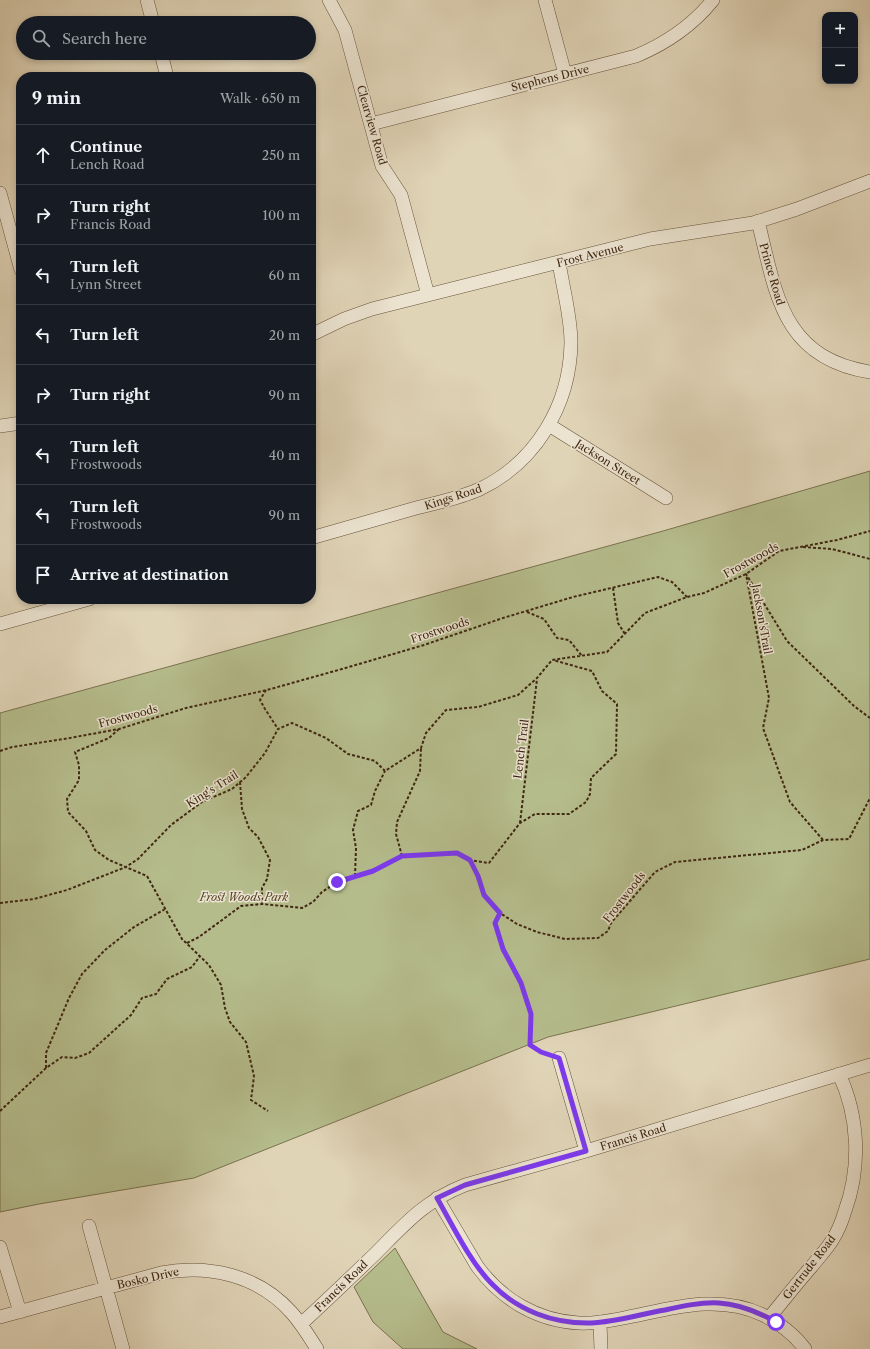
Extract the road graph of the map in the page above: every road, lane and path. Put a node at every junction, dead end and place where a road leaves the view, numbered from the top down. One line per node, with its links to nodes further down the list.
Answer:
1 (147, 0): 5 (street)
2 (329, 0): 9 (street, Clearview Road)
3 (545, 0): 8 (street)
4 (713, 0): 8 (street, Stephens Drive)
5 (151, 16)
6 (163, 60): 7 (street)
7 (166, 72)
8 (565, 74): 9 (street, Stephens Drive)
9 (371, 124): 15 (street, Clearview Road)
10 (870, 181): 12 (street, Frost Avenue)
11 (0, 193): 13 (street)
12 (758, 222): 14 (street, Frost Avenue); 17 (street, Prince Road)
13 (16, 252)
14 (559, 262): 15 (street, Frost Avenue); 19 (street, Kings Road)
15 (428, 295): 16 (street, Frost Avenue)
16 (316, 333)
17 (870, 372)
18 (16, 424): 20 (street)
19 (549, 425): 21 (street, Jackson Street); 23 (street, Kings Road)
20 (0, 426)
21 (666, 498)
22 (870, 531): 24 (path, Frostwoods)
23 (316, 537)
24 (799, 546): 25 (path); 26 (path, Frostwoods)
25 (870, 559)
26 (746, 574): 28 (path, Frostwoods); 37 (path, Jackson'sTrail); 46 (path, Jackson'sTrail)
27 (613, 588): 28 (path, Frostwoods); 30 (path, Frostwoods); 32 (path)
28 (687, 598): 32 (path)
29 (71, 604): 31 (street)
30 (526, 611): 33 (path); 36 (path, Frostwoods)
31 (0, 624)
32 (625, 634): 33 (path)
33 (582, 656): 34 (path)
34 (552, 660): 35 (path); 45 (path)
35 (537, 678): 40 (path); 45 (path, Lench Trail)
36 (267, 690): 38 (path); 39 (path, Frostwoods)
37 (870, 718)
38 (278, 728): 42 (path); 43 (path, King's Trail)
39 (119, 729): 41 (path, Frostwoods); 49 (path)
40 (421, 748): 42 (path); 47 (path)
41 (0, 751)
42 (385, 771): 50 (path)
43 (240, 782): 49 (path, King's Trail); 52 (path)
44 (870, 798): 46 (path, Frostwoods)
45 (520, 823): 48 (path)
46 (823, 840): 54 (path, Frostwoods)
47 (402, 856): 48 (path); 50 (path)
48 (470, 860): 54 (path, Frostwoods)
49 (126, 868): 51 (path, King's Trail); 53 (path)
50 (355, 876): 52 (path)
51 (0, 903)
52 (262, 904): 55 (path)
53 (165, 909): 55 (path); 59 (path)
54 (500, 913): 57 (path)
55 (187, 943): 56 (path)
56 (200, 956): 59 (path); 62 (path)
57 (559, 1058): 63 (street)
58 (870, 1065): 60 (street, Francis Road)
59 (46, 1068): 61 (path)
60 (839, 1074): 63 (street, Francis Road); 70 (street, Gertrude Road)
61 (0, 1111)
62 (268, 1111)
63 (586, 1151): 64 (street, Francis Road)
64 (437, 1198): 71 (street); 72 (street, Francis Road)
65 (89, 1226): 67 (street)
66 (0, 1247): 68 (street)
67 (106, 1288): 68 (street, Bosko Drive); 72 (street, Bosko Drive); 73 (street)
68 (20, 1312): 69 (street, Bosko Drive)
69 (0, 1317)
70 (769, 1318): 71 (street); 76 (street)
71 (600, 1322): 75 (street)
72 (301, 1324): 74 (street, Bosko Drive)
73 (123, 1349)
74 (317, 1349)
75 (601, 1349)
76 (805, 1349)

